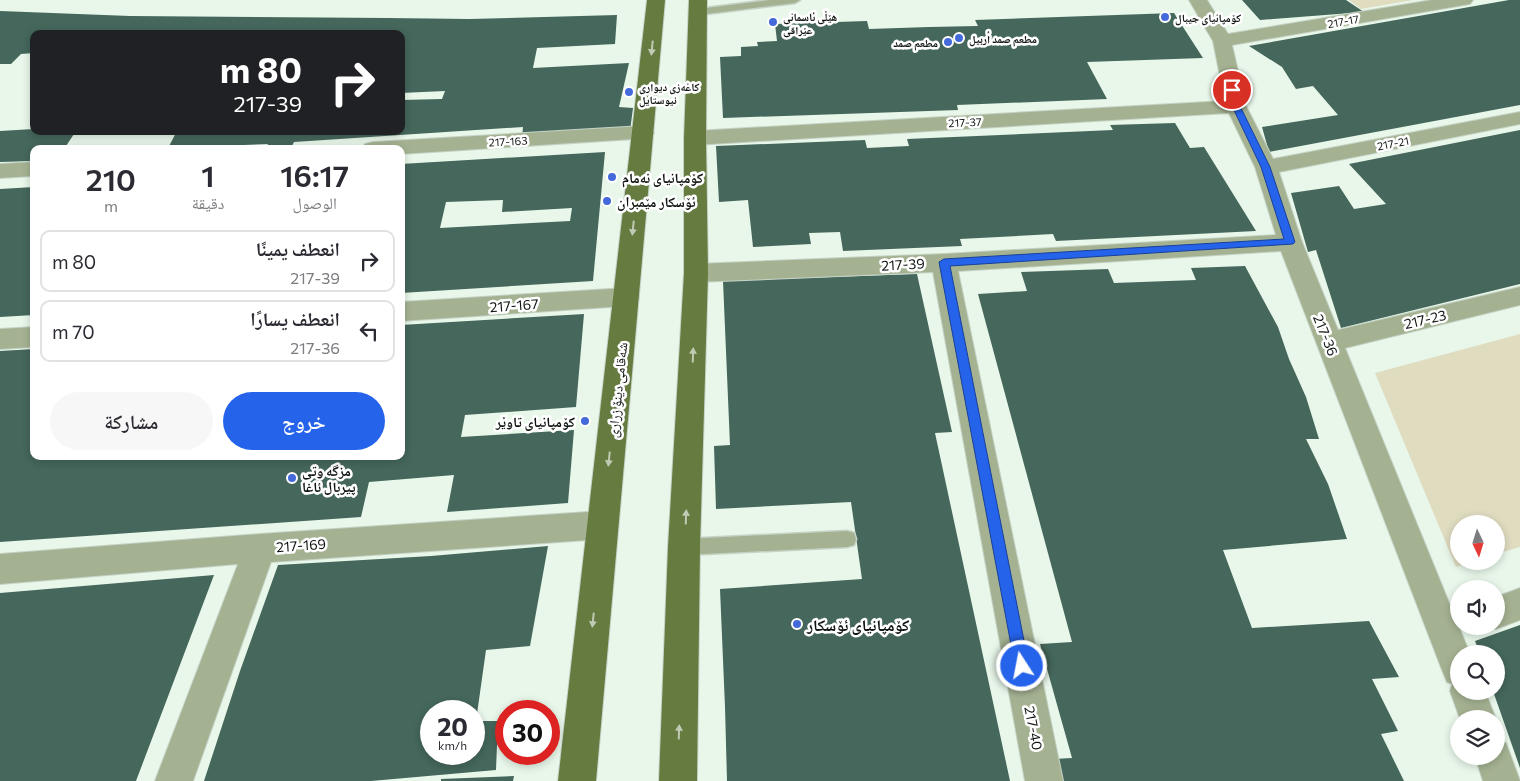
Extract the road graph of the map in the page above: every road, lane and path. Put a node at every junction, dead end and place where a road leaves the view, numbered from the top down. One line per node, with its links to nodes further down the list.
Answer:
1 (795, 0): 4 (lane)
2 (1198, 0): 5 (street, 217-36)
3 (1464, 0): 5 (street, 217-17)
4 (678, 7): 8 (main road, شەقامی دینۆ زراری, one-way to 8); 9 (main road)
5 (1222, 41): 6 (street, 217-36)
6 (1236, 106): 9 (street, 217-37); 11 (street, 217-36)
7 (1520, 118): 11 (street, 217-21)
8 (643, 133): 10 (street, 217-163); 18 (main road, شەقامی دینۆ زراری, one-way to 18)
9 (695, 138): 16 (main road)
10 (405, 147)
11 (1266, 167): 14 (street, 217-36)
12 (30, 169): 13 (street)
13 (0, 171)
14 (1290, 242): 15 (street, 217-39); 22 (street, 217-36)
15 (944, 262): 16 (street, 217-39); 35 (street, 217-40)
16 (696, 273): 25 (main road, one-way to 16)
17 (1520, 296): 22 (street, 217-23)
18 (626, 297): 19 (street, 217-167); 23 (main road, شەقامی دینۆ زراری, one-way to 23)
19 (405, 312)
20 (30, 337): 21 (street)
21 (0, 339)
22 (1329, 342): 30 (street, 217-36)
23 (603, 524): 26 (street, 217-169); 33 (main road, شەقامی دینۆ زراری, one-way to 33)
24 (847, 539): 25 (lane)
25 (684, 547): 34 (main road, one-way to 25)
26 (260, 548): 27 (street, 217-169); 32 (street)
27 (0, 569)
28 (1520, 604): 29 (street)
29 (1505, 610)
30 (1450, 624)
31 (1496, 765): 36 (street)
32 (174, 781)
33 (577, 781)
34 (678, 781)
35 (1044, 781)
36 (1502, 781)

